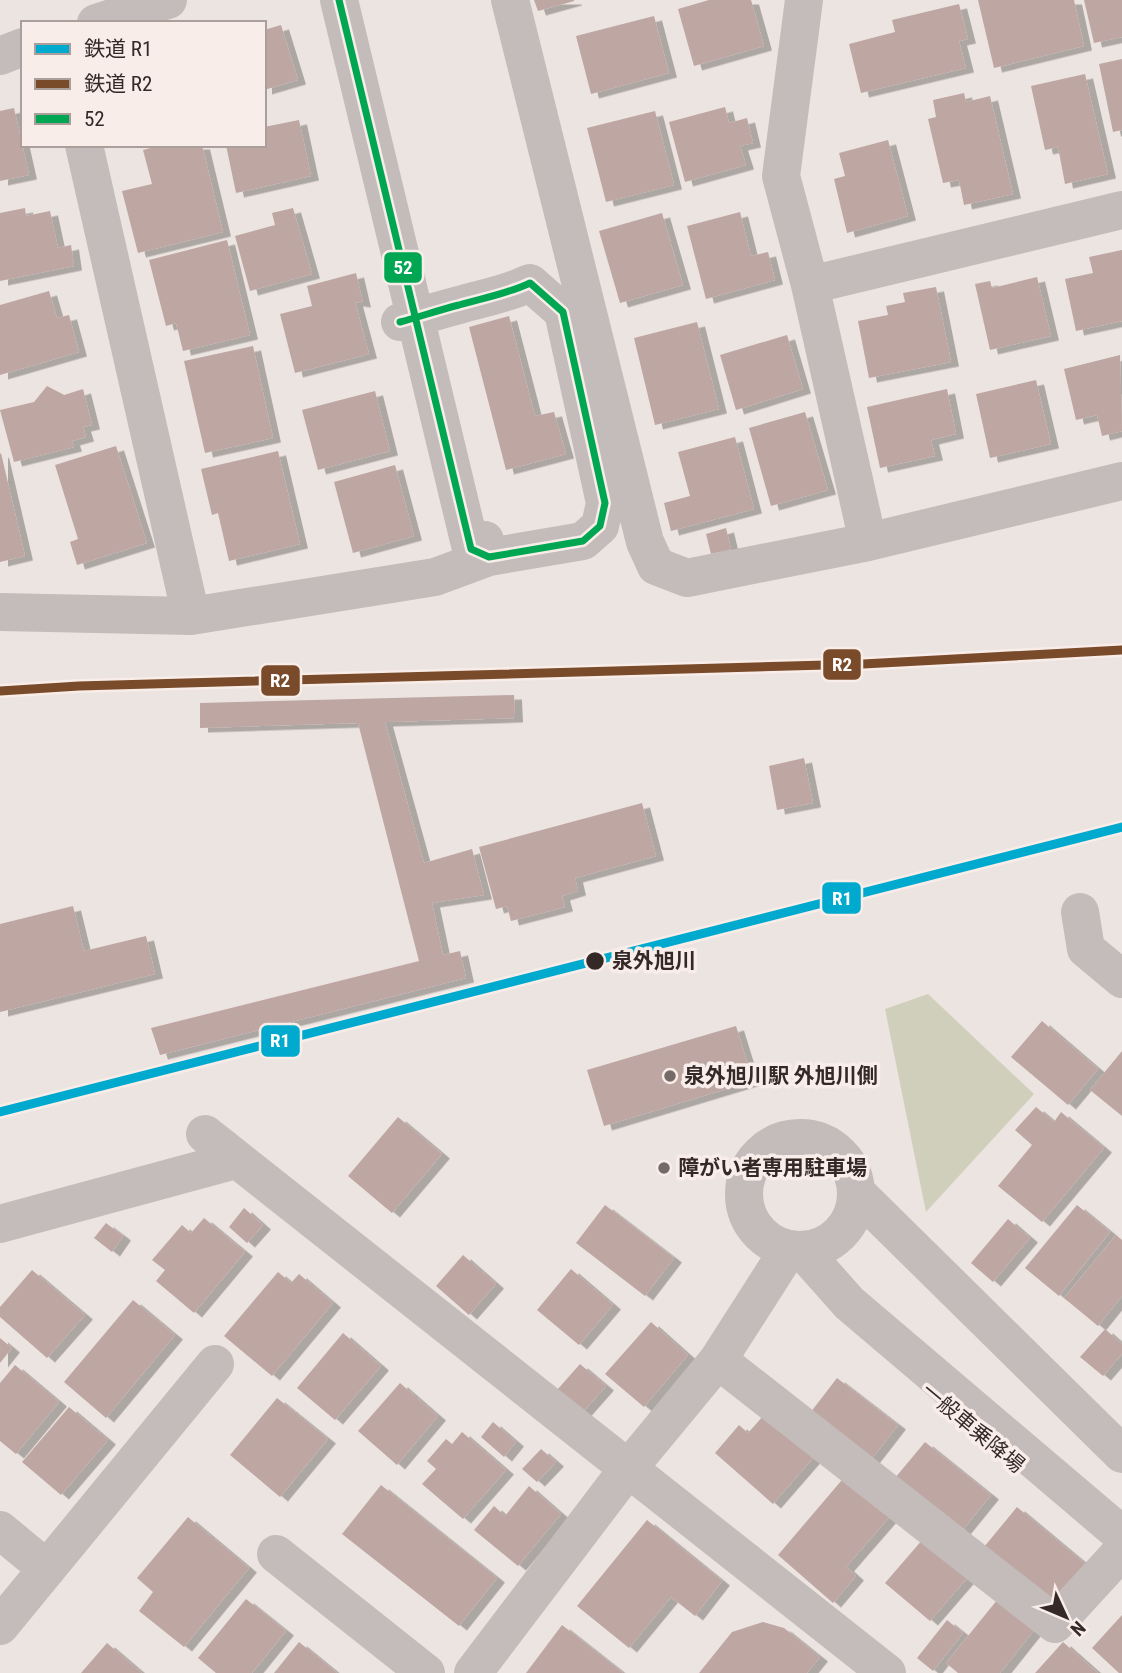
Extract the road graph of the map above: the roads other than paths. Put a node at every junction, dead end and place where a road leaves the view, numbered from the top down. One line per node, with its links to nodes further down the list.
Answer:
1 (168, 0): 7 (street)
2 (316, 0): 14 (street)
3 (339, 0): 14 (street)
4 (485, 0): 13 (street)
5 (510, 0): 17 (street)
6 (804, 0): 12 (street)
7 (102, 21)
8 (21, 48): 9 (street)
9 (0, 56)
10 (84, 147): 21 (street)
11 (1122, 209): 12 (street)
12 (810, 285): 18 (street)
13 (562, 312): 14 (street); 16 (street)
14 (412, 325): 19 (street)
15 (1122, 481): 18 (street)
16 (600, 527): 17 (street); 19 (street)
17 (645, 542): 18 (street)
18 (868, 542)
19 (476, 562): 21 (street)
20 (0, 612): 21 (street)
21 (191, 616)
22 (1080, 912): 24 (street)
23 (1122, 939): 24 (street)
24 (1086, 949): 25 (street)
25 (1122, 979)
26 (205, 1134): 27 (street)
27 (236, 1160): 29 (street); 34 (street)
28 (856, 1192): 30 (street); 30 (street); 33 (street)
29 (0, 1224)
30 (795, 1249): 31 (street); 36 (street)
31 (718, 1360): 34 (street); 36 (street)
32 (215, 1364): 38 (street)
33 (1122, 1454)
34 (627, 1470): 41 (street); 42 (street)
35 (0, 1530): 38 (street)
36 (1120, 1539)
37 (276, 1553): 40 (street)
38 (47, 1569): 39 (street)
39 (0, 1626)
40 (426, 1673)
41 (473, 1673)
42 (887, 1673)

